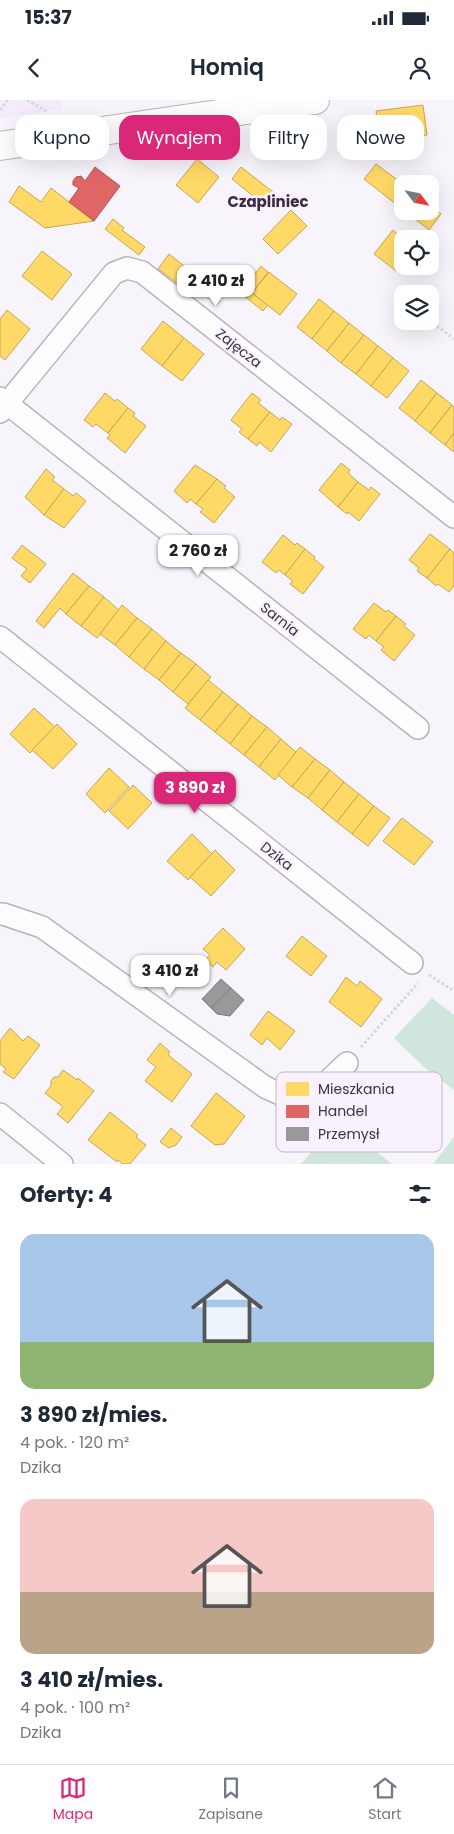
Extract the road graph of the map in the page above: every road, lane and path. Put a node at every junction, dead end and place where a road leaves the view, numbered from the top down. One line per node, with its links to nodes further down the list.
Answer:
1 (8, 100): 4 (path)
2 (27, 100): 5 (path)
3 (315, 100): 6 (main road)
4 (0, 110)
5 (46, 111)
6 (0, 146)
7 (439, 328): 8 (path)
8 (454, 339)
9 (2, 405): 10 (street, Zajęcza); 12 (street, Sarnia)
10 (454, 517)
11 (0, 636): 14 (street, Dzika)
12 (418, 728)
13 (0, 914): 18 (street)
14 (419, 968): 15 (path); 16 (path)
15 (454, 991)
16 (347, 1063): 17 (street)
17 (337, 1072)
18 (276, 1092)
19 (0, 1114): 20 (street)
20 (62, 1164)

